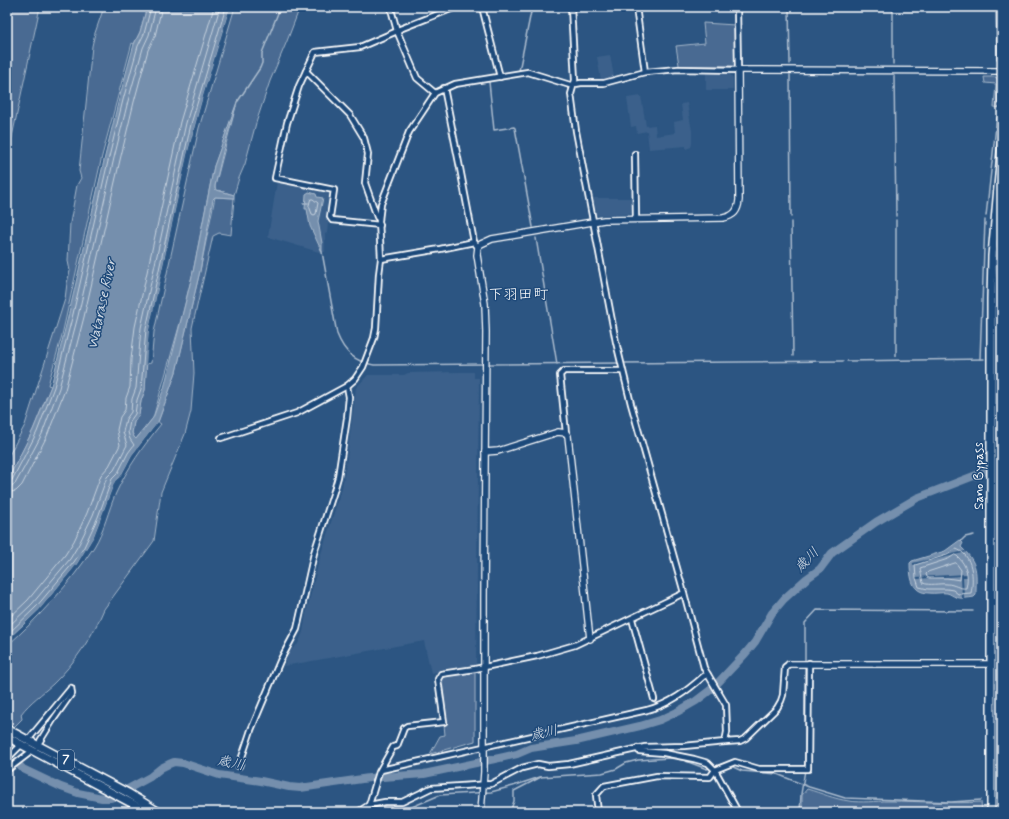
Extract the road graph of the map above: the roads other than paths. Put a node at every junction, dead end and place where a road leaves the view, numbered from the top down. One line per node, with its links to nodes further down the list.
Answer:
1 (456, 7): 7 (street)
2 (482, 7): 12 (street)
3 (571, 7): 13 (street)
4 (636, 7): 11 (street)
5 (737, 7): 8 (street)
6 (391, 9): 7 (street)
7 (397, 31): 9 (street); 15 (street)
8 (738, 70): 10 (street); 11 (street); 20 (street)
9 (306, 71): 19 (street); 22 (street)
10 (1002, 71)
11 (644, 72): 13 (street)
12 (500, 76): 13 (street); 14 (street)
13 (574, 85): 21 (street)
14 (444, 88): 15 (street); 23 (street)
15 (435, 93): 19 (street)
16 (1002, 141): 62 (main road, Sano Bypass)
17 (635, 154): 20 (street)
18 (1002, 209): 63 (main road, Sano Bypass)
19 (379, 219): 22 (street)
20 (636, 219): 21 (street)
21 (593, 222): 24 (street); 26 (street)
22 (380, 225): 25 (street)
23 (474, 242): 24 (street); 25 (street)
24 (478, 247): 30 (street)
25 (381, 259): 27 (street)
26 (621, 366): 28 (street); 31 (street)
27 (347, 386): 29 (street); 49 (street)
28 (566, 433): 30 (street); 33 (street)
29 (222, 438)
30 (485, 452): 37 (street)
31 (684, 593): 32 (street); 38 (street)
32 (632, 619): 33 (street); 39 (street)
33 (590, 639): 37 (street)
34 (809, 663): 35 (street); 36 (street); 50 (street)
35 (789, 664): 44 (street)
36 (987, 664)
37 (484, 667): 45 (street); 52 (street)
38 (709, 677): 44 (street); 45 (street)
39 (654, 699)
40 (7, 729): 42 (main road, 7)
41 (7, 737): 42 (main road, 7)
42 (21, 740): 43 (street); 48 (street); 54 (main road, 7); 54 (main road, 7)
43 (40, 741)
44 (725, 742): 46 (street)
45 (483, 748): 52 (street); 53 (street)
46 (637, 748): 50 (street); 53 (street)
47 (28, 754): 51 (street)
48 (7, 759)
49 (239, 766)
50 (713, 769): 60 (street); 61 (street)
51 (7, 770)
52 (380, 771): 55 (street)
53 (484, 784): 55 (street); 59 (street)
54 (133, 800): 56 (main road, 7); 57 (main road, 7)
55 (369, 805): 58 (street)
56 (148, 812)
57 (159, 812)
58 (358, 812)
59 (481, 812)
60 (598, 812)
61 (738, 812)
62 (991, 812)
63 (999, 812)

